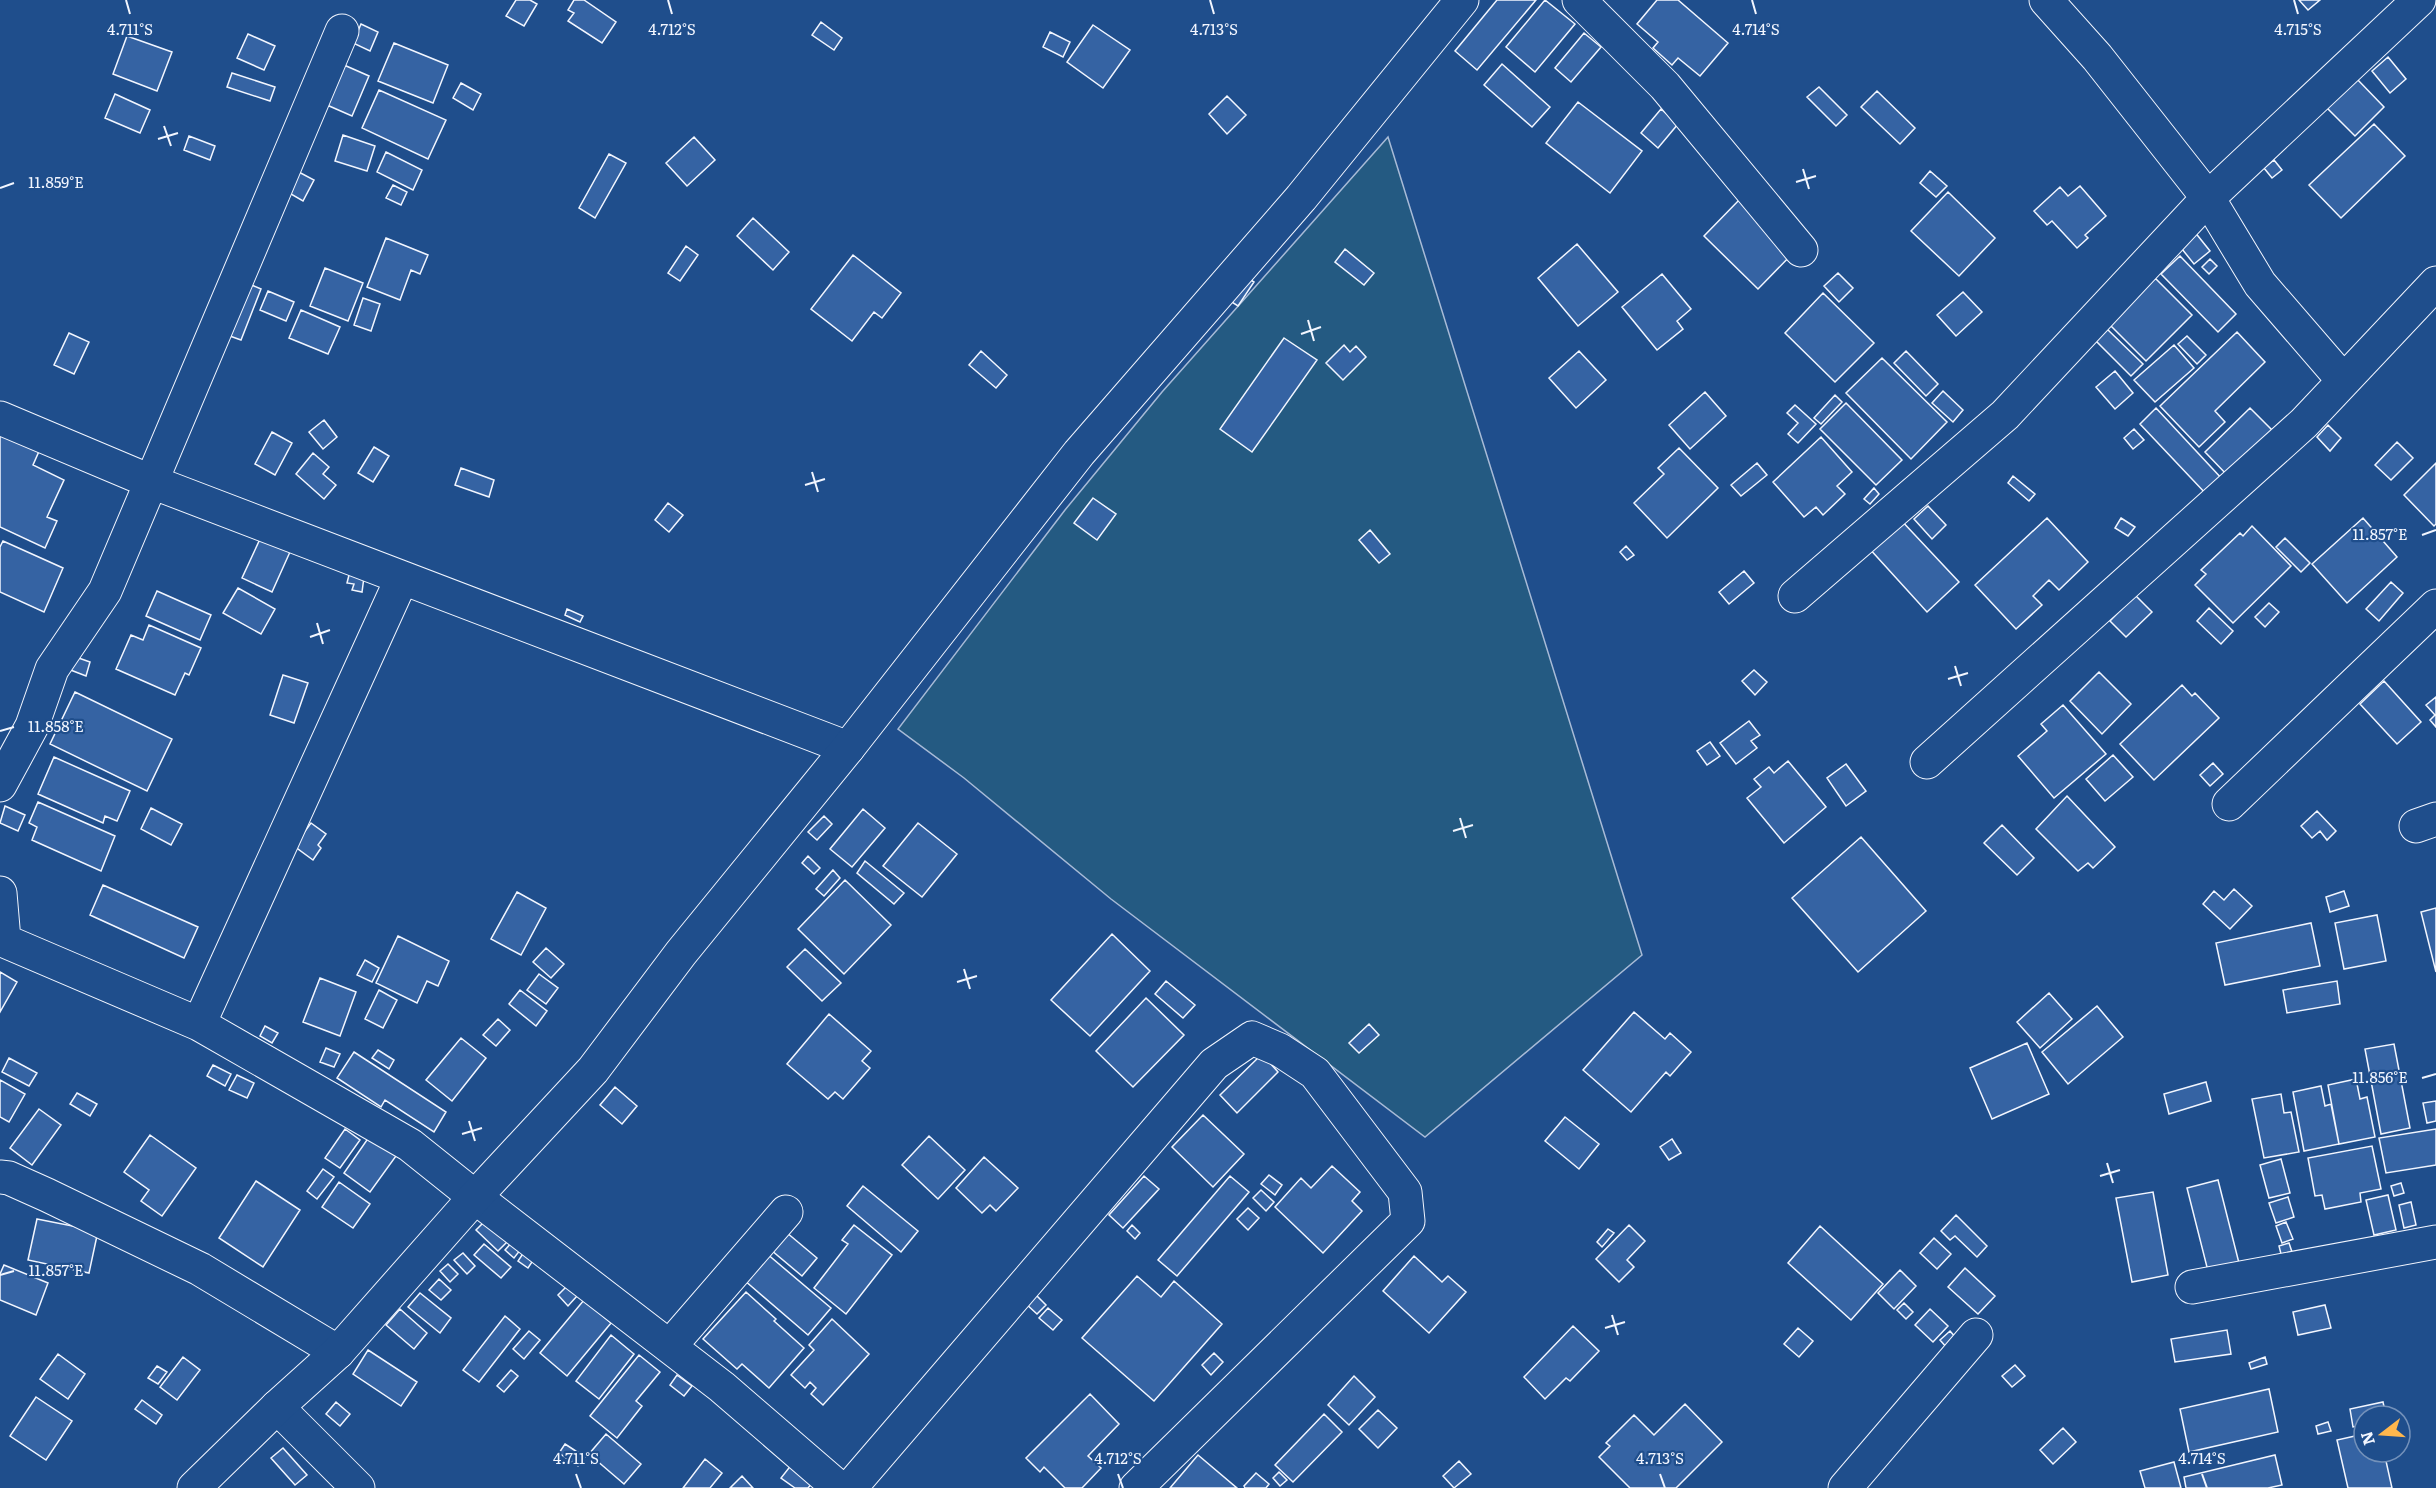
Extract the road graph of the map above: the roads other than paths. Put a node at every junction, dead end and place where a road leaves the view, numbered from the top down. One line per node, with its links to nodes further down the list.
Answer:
1 (1462, 0): 15 (main road)
2 (1579, 0): 7 (main road)
3 (2046, 0): 6 (main road)
4 (2419, 0): 6 (main road)
5 (342, 31): 11 (main road)
6 (2208, 198): 9 (main road); 13 (main road)
7 (1801, 250)
8 (2436, 283): 9 (main road)
9 (2343, 380): 16 (main road)
10 (0, 418): 11 (main road)
11 (152, 483): 12 (main road); 17 (main road)
12 (402, 578): 15 (main road); 21 (main road)
13 (1795, 596)
14 (2436, 606): 18 (main road)
15 (848, 748): 23 (main road)
16 (1927, 762)
17 (0, 785)
18 (2229, 804)
19 (0, 893): 20 (main road)
20 (2, 940): 21 (main road)
21 (200, 1024): 23 (main road)
22 (0, 1177): 29 (main road)
23 (475, 1197): 28 (main road); 29 (main road)
24 (786, 1212): 28 (main road)
25 (2436, 1242): 26 (main road)
26 (2192, 1287)
27 (1977, 1335): 36 (main road)
28 (670, 1346): 33 (main road)
29 (338, 1352): 30 (main road)
30 (276, 1407): 31 (main road); 32 (main road)
31 (194, 1488)
32 (358, 1488)
33 (839, 1488)
34 (850, 1488): 35 (main road)
35 (1136, 1488)
36 (1845, 1488)

